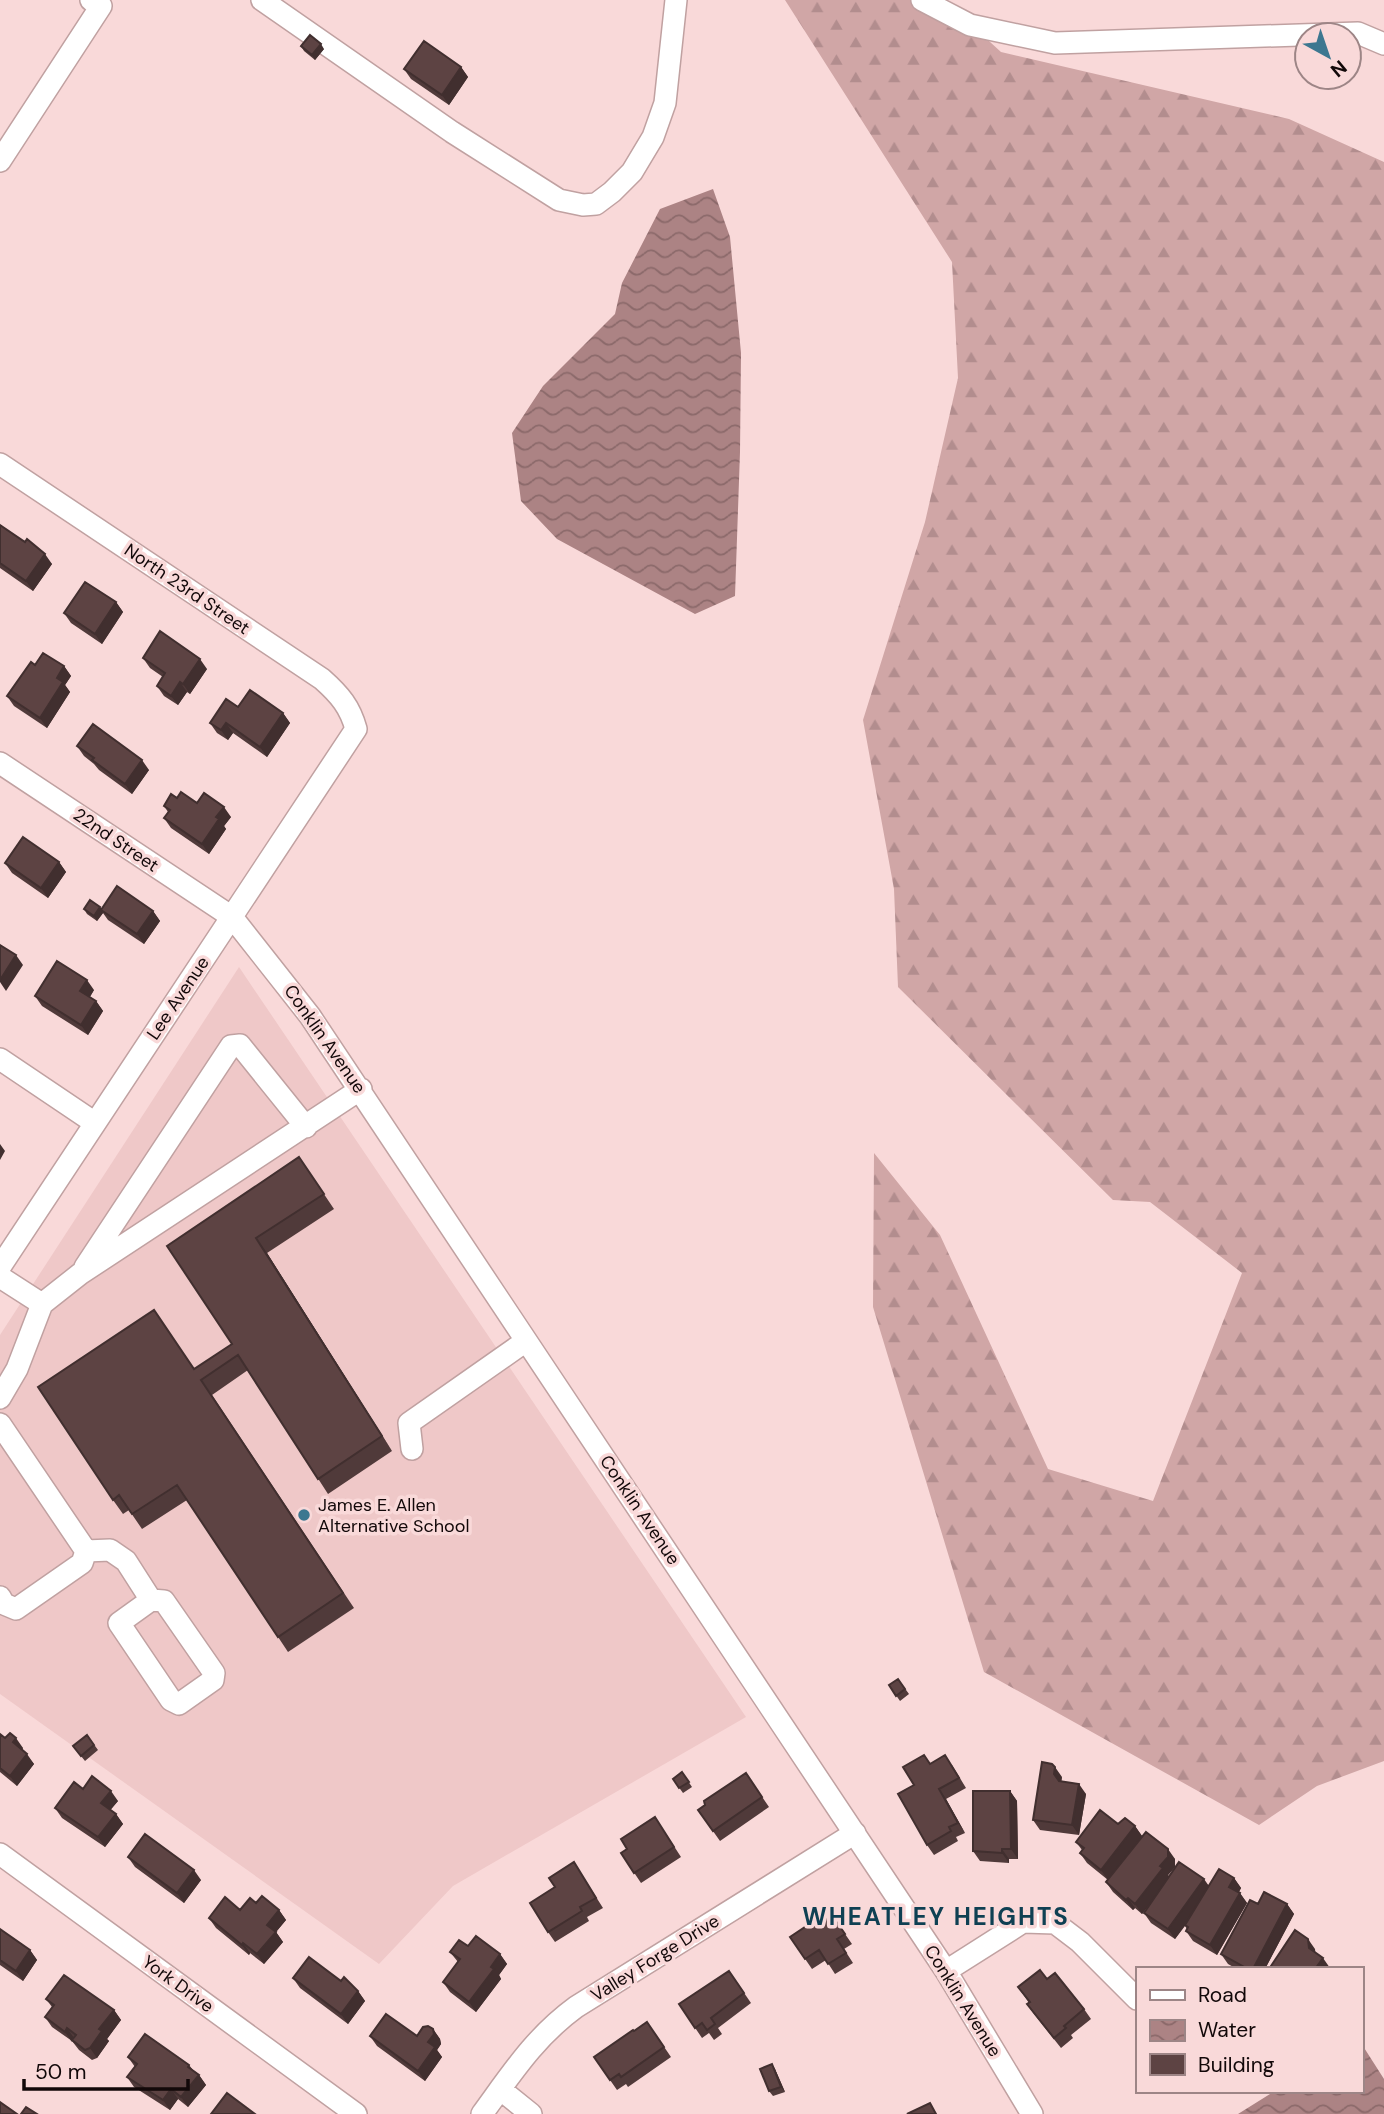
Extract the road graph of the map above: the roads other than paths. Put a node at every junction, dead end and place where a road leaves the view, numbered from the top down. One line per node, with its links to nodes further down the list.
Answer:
1 (91, 0): 6 (street)
2 (262, 0): 3 (street)
3 (676, 0)
4 (922, 0): 5 (street)
5 (1384, 44)
6 (0, 161)
7 (0, 464): 8 (street, North 23rd Street)
8 (356, 729): 10 (street, Lee Avenue)
9 (0, 763): 10 (street, 22nd Street)
10 (232, 917): 12 (street, Conklin Avenue); 13 (street, Lee Avenue)
11 (0, 1059): 13 (street)
12 (360, 1089): 14 (street); 19 (street, Conklin Avenue)
13 (95, 1122): 15 (street, Lee Avenue)
14 (306, 1127): 16 (street); 16 (street)
15 (0, 1267)
16 (80, 1274): 18 (street)
17 (0, 1277): 18 (street)
18 (42, 1304): 20 (street)
19 (526, 1341): 22 (street); 26 (street, Conklin Avenue)
20 (0, 1398)
21 (0, 1424): 23 (street)
22 (412, 1449)
23 (86, 1551): 24 (street); 25 (street)
24 (0, 1597)
25 (151, 1600): 25 (street)
26 (855, 1833): 28 (street, Conklin Avenue); 30 (street, Valley Forge Drive)
27 (0, 1854): 31 (street, York Drive)
28 (946, 1971): 29 (street); 34 (street, Conklin Avenue)
29 (1136, 1998)
30 (500, 2089): 32 (street, Valley Forge Drive); 33 (street)
31 (356, 2114)
32 (482, 2114)
33 (531, 2114)
34 (1032, 2114)

